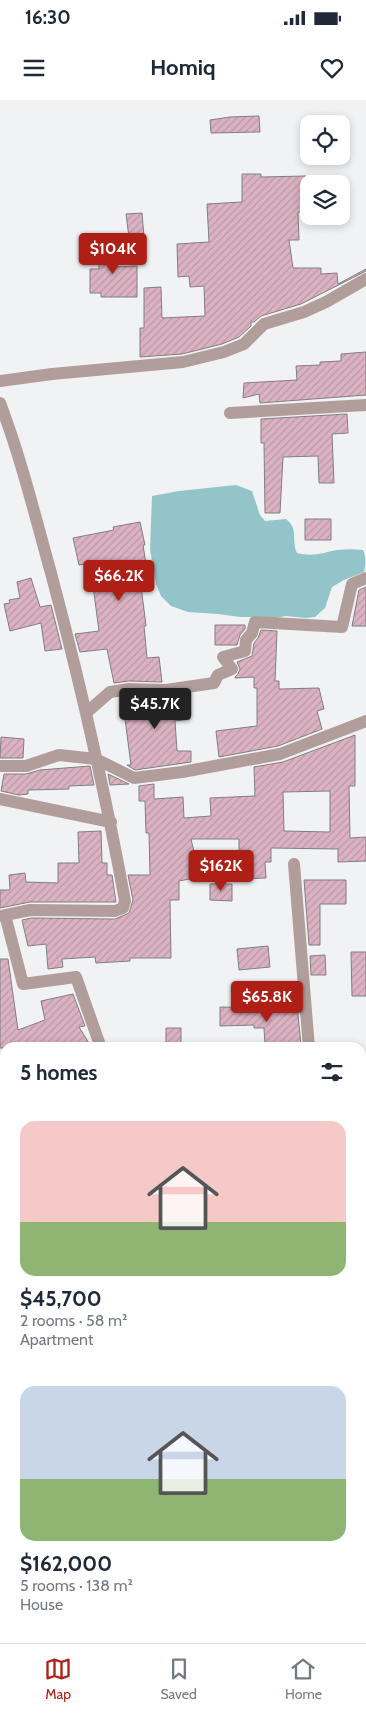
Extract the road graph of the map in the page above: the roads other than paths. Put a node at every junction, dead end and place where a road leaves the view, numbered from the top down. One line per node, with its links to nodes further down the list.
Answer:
1 (366, 278): 2 (street)
2 (0, 381)
3 (0, 403): 7 (street)
4 (366, 405): 5 (street)
5 (230, 413)
6 (366, 578): 7 (street)
7 (86, 713): 9 (street)
8 (366, 721): 9 (street)
9 (96, 759): 10 (street); 12 (street)
10 (0, 766)
11 (0, 799): 12 (street)
12 (111, 822): 14 (street)
13 (294, 864): 16 (street)
14 (2, 915): 15 (street)
15 (99, 1042)
16 (308, 1042)

